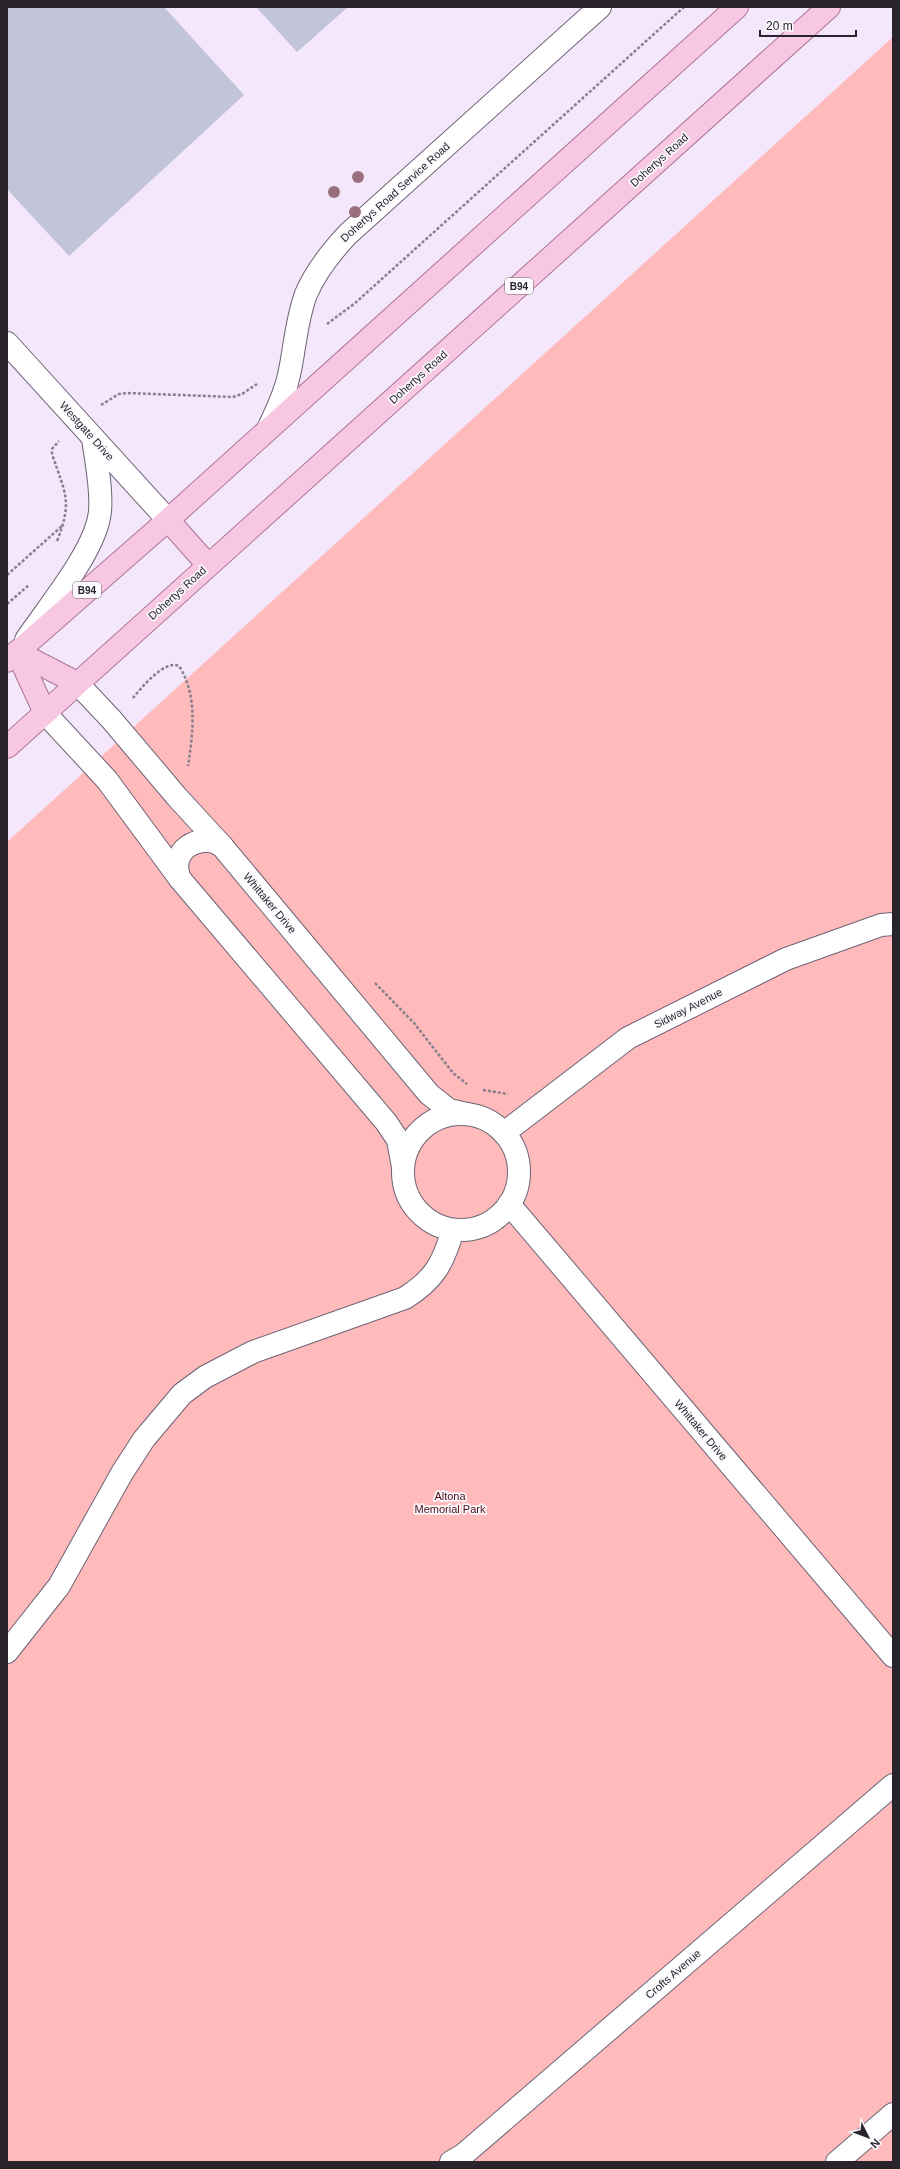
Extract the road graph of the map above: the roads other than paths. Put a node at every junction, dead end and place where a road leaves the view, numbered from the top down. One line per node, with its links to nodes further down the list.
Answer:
1 (600, 7): 5 (street, Dohertys Road Service Road)
2 (737, 7): 5 (main road, B94)
3 (829, 7): 8 (main road, Dohertys Road / B94)
4 (7, 343): 6 (street, Westgate Drive)
5 (269, 427): 7 (main road, B94)
6 (86, 430): 7 (street, Westgate Drive); 9 (street)
7 (168, 520): 8 (main road); 9 (main road, B94)
8 (208, 564): 10 (main road, Dohertys Road / B94)
9 (12, 657): 10 (main road); 11 (main road)
10 (77, 684): 11 (main road, Dohertys Road / B94); 13 (street, Whittaker Drive)
11 (45, 713): 12 (main road, Dohertys Road / B94); 14 (street)
12 (7, 746)
13 (222, 846): 14 (street); 16 (street, Whittaker Drive)
14 (180, 879): 18 (street)
15 (893, 924): 17 (street, Sidway Avenue)
16 (467, 1114): 17 (street); 18 (street)
17 (504, 1133): 19 (street)
18 (403, 1167): 20 (street)
19 (509, 1204): 20 (street); 22 (street, Whittaker Drive)
20 (453, 1230): 21 (street)
21 (7, 1652)
22 (893, 1656)
23 (893, 1785): 25 (street, Crofts Avenue)
24 (893, 2114): 26 (street)
25 (461, 2160)
26 (837, 2162)

